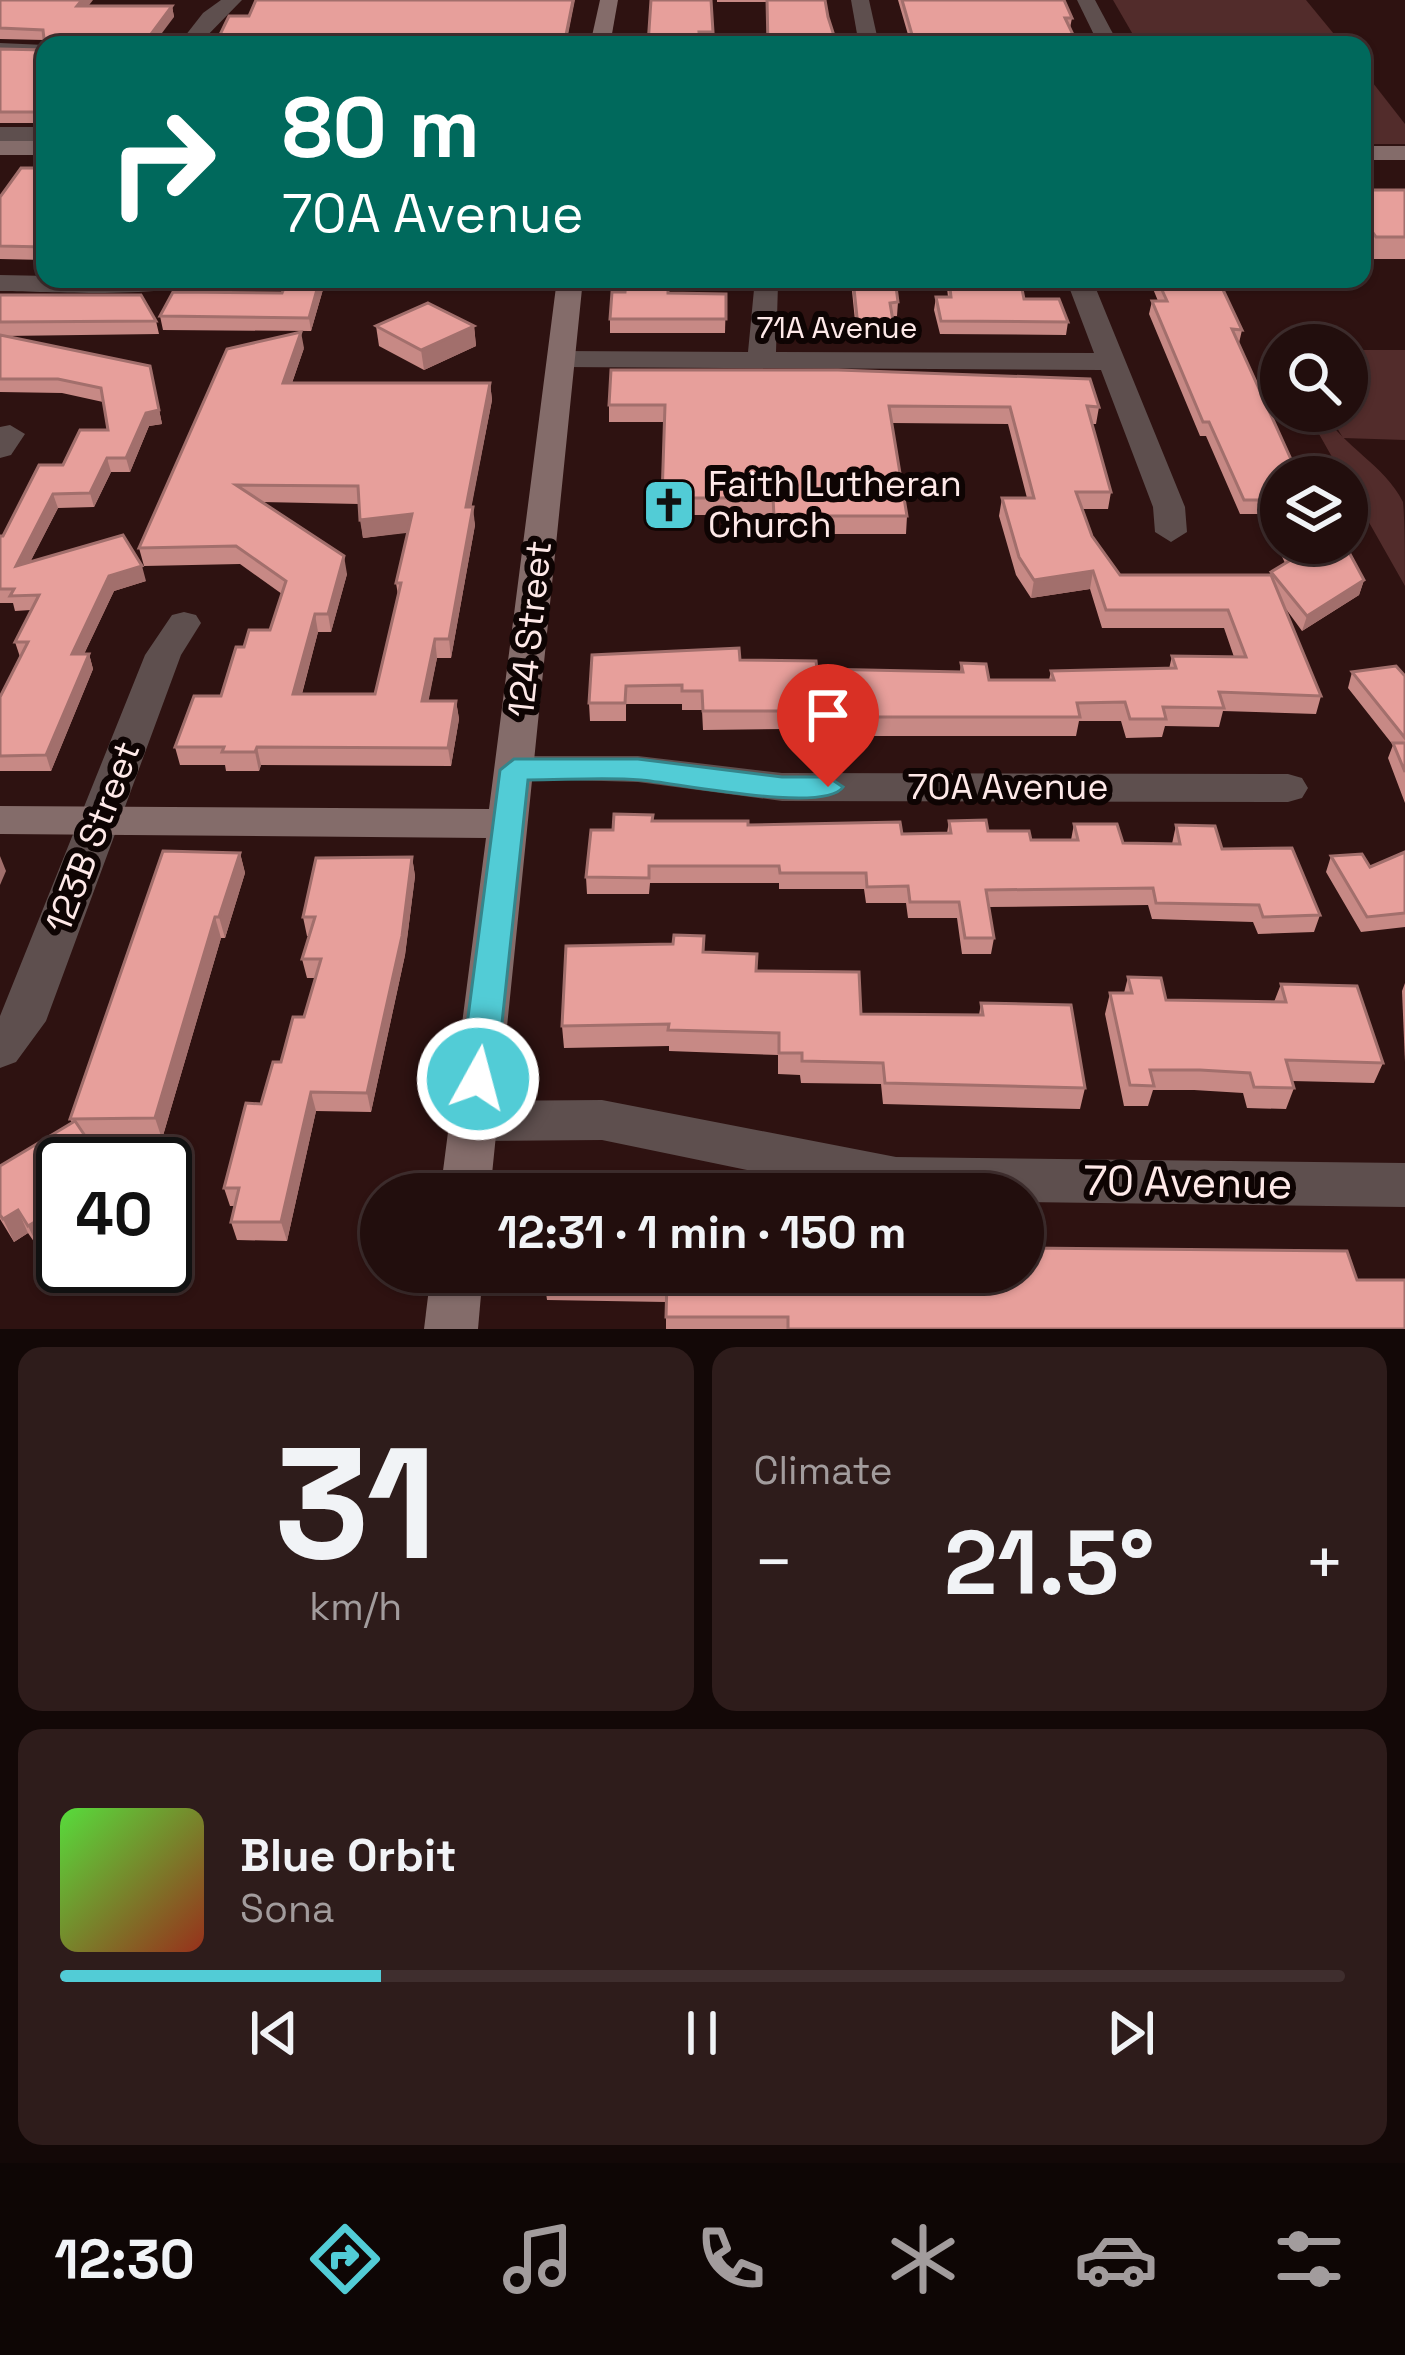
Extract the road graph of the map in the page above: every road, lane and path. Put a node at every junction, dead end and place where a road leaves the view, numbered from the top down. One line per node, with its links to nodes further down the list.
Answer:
1 (232, 0): 5 (street)
2 (609, 0): 6 (street)
3 (860, 0): 7 (street)
4 (1086, 0): 8 (street)
5 (195, 36)
6 (602, 36)
7 (867, 36)
8 (1104, 36)
9 (0, 49): 10 (street)
10 (36, 51)
11 (36, 137): 13 (street)
12 (36, 148): 13 (street)
13 (1, 149): 16 (street)
14 (1371, 153): 15 (street)
15 (1405, 154)
16 (36, 159)
17 (1371, 166): 18 (street)
18 (1405, 166)
19 (0, 283): 20 (street)
20 (36, 283)
21 (568, 288): 24 (street, 124 Street)
22 (764, 288): 25 (street)
23 (1082, 288): 26 (street)
24 (561, 359): 25 (street, 71A Avenue); 29 (street, 124 Street)
25 (762, 359): 26 (street, 71A Avenue)
26 (1112, 362): 27 (street)
27 (1171, 532)
28 (184, 623): 32 (street, 123B Street)
29 (514, 770): 30 (street, 70A Avenue); 33 (street, 124 Street)
30 (1288, 788)
31 (0, 820): 32 (street)
32 (98, 821): 33 (street); 34 (street, 123B Street)
33 (508, 824): 35 (street, 124 Street)
34 (0, 1049)
35 (473, 1121): 36 (street, 124 Street); 37 (street, 70 Avenue)
36 (467, 1173)
37 (1405, 1185)
38 (455, 1293): 39 (street)
39 (451, 1329)

